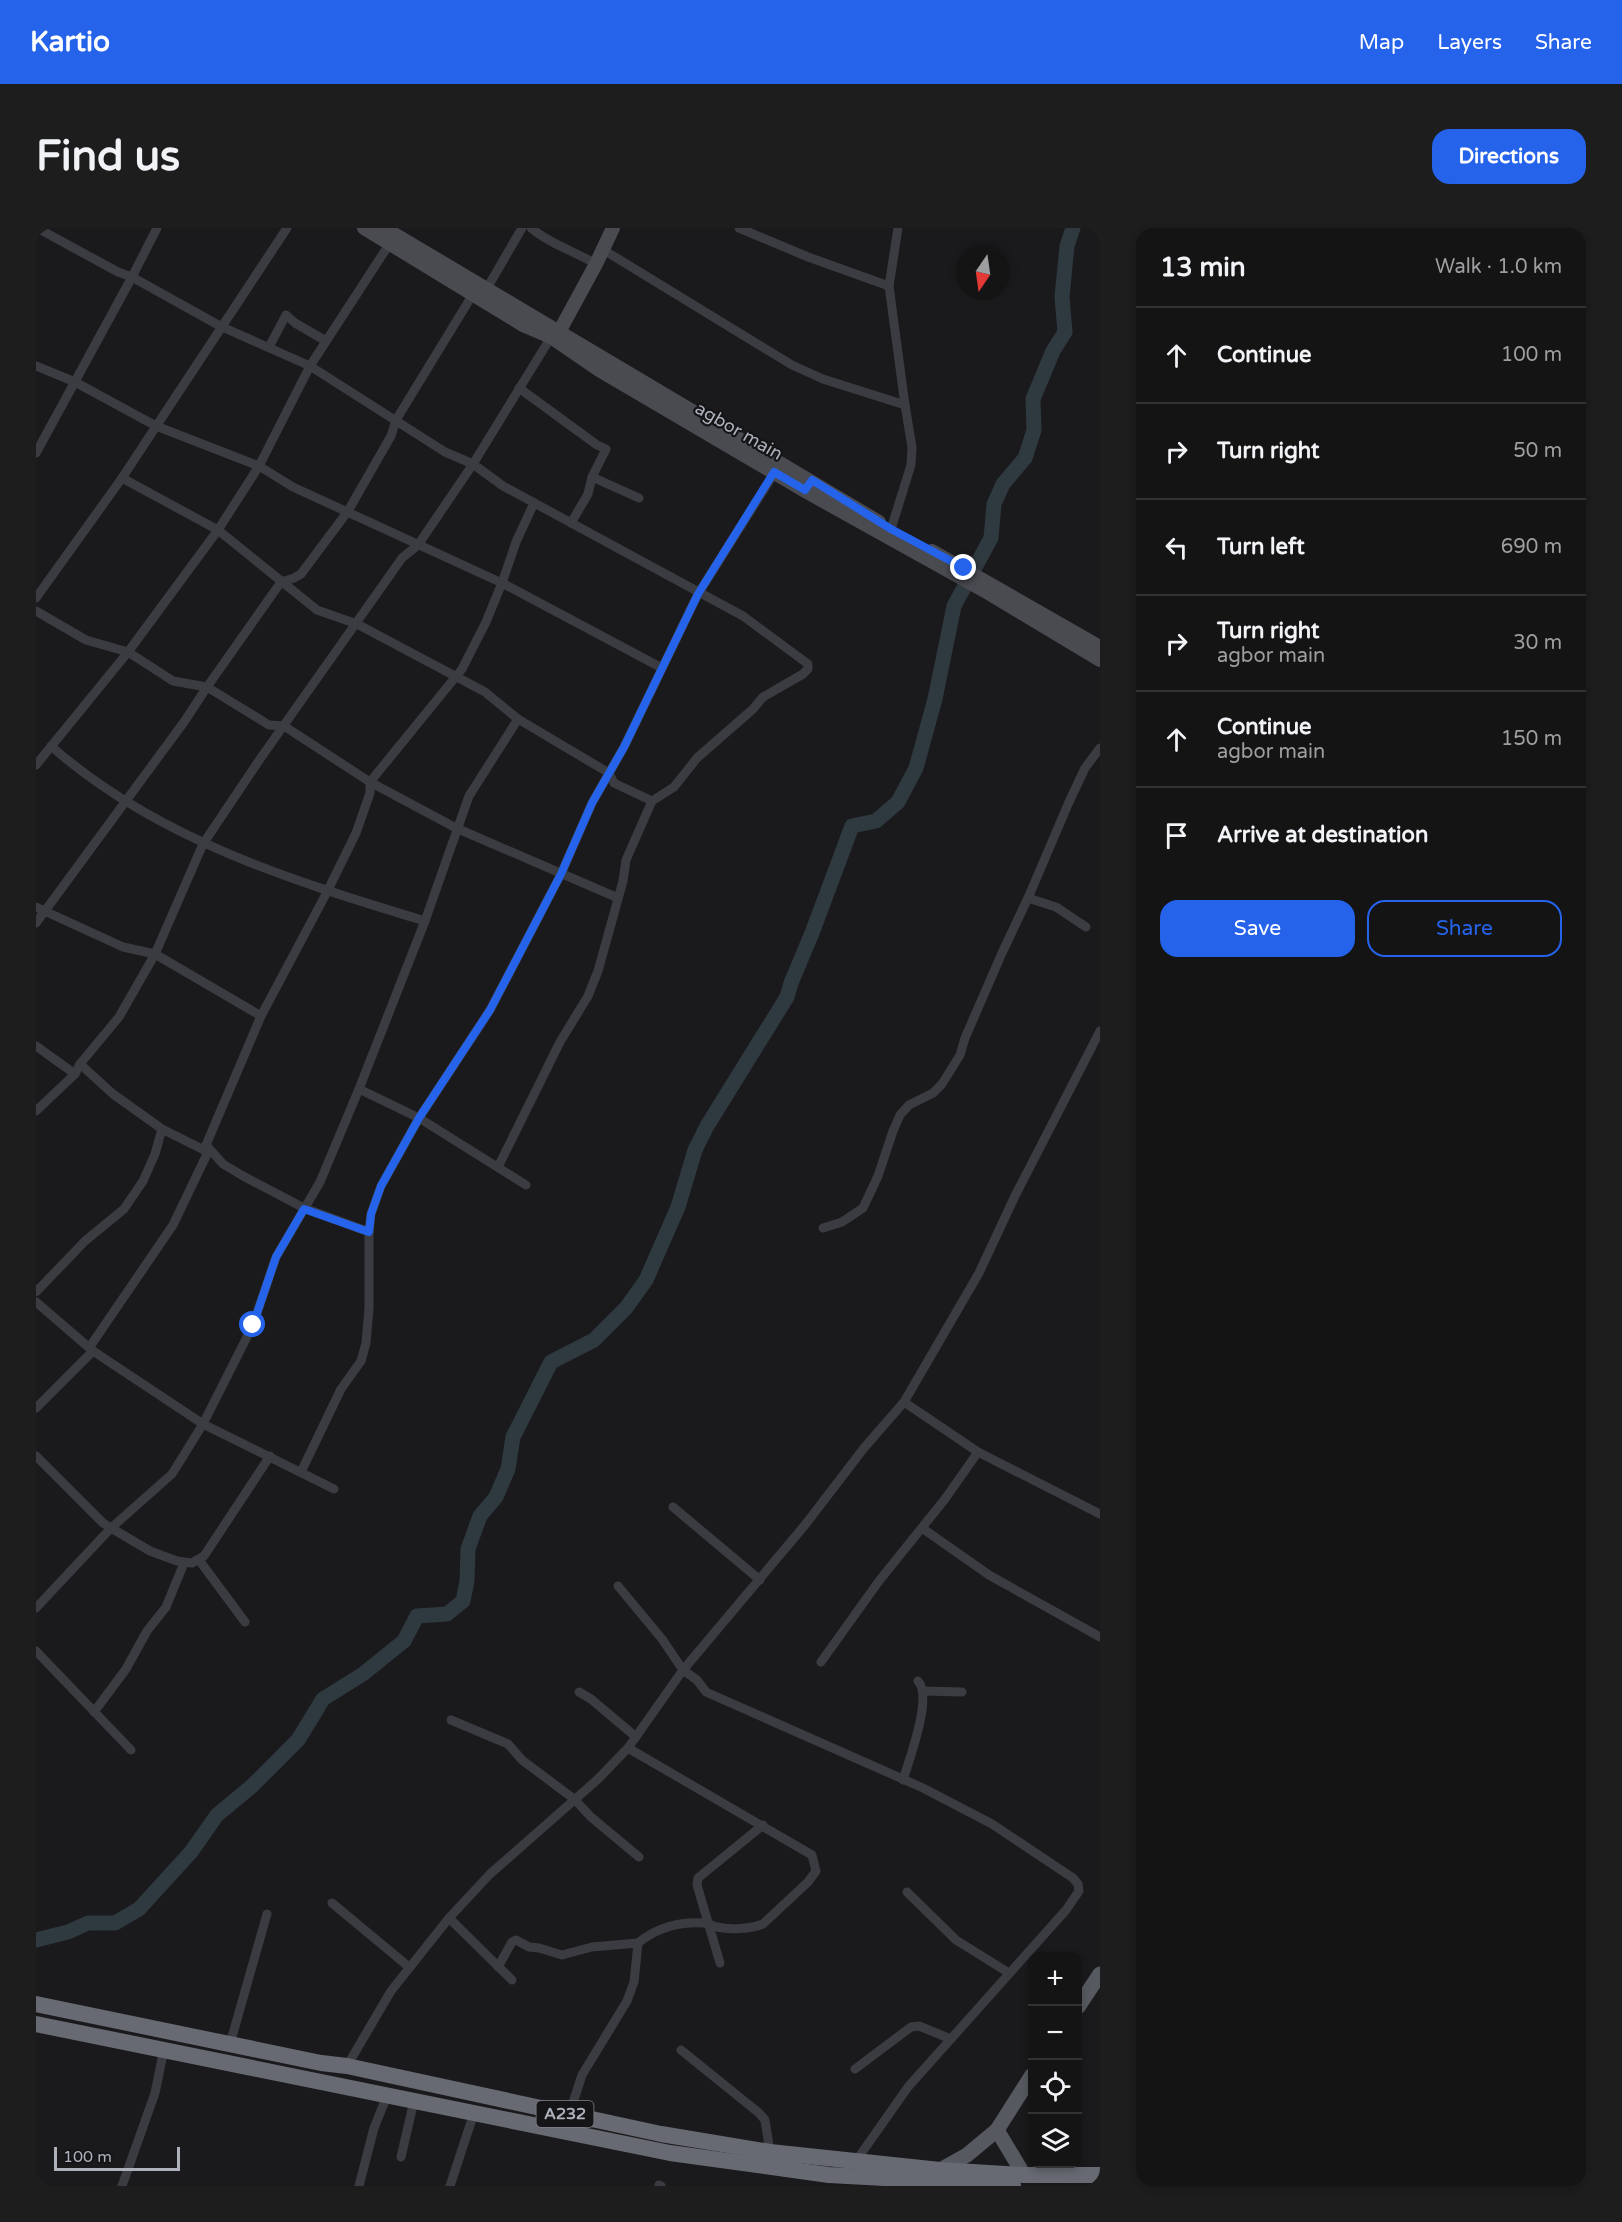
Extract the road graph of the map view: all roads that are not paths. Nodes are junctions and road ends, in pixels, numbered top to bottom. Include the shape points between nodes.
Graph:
1 (38, 228) edge
2 (157, 228) edge
3 (287, 228) edge
4 (364, 228) edge
5 (522, 228) edge
6 (531, 228) edge
7 (613, 228) edge
8 (739, 228) edge
9 (898, 228) edge
10 (393, 233) edge
11 (602, 249) junction
12 (596, 264) junction
13 (132, 277) junction
14 (889, 286) junction
15 (480, 292) junction
16 (220, 326) junction
17 (555, 335) junction
18 (326, 341) junction
19 (268, 347) junction
20 (36, 366) edge
21 (310, 366) junction
22 (75, 382) junction
23 (519, 388) junction
24 (905, 405) junction
25 (396, 420) junction
26 (156, 426) junction
27 (36, 453) edge
28 (473, 464) junction
29 (259, 466) junction
30 (774, 472) junction
31 (592, 477) junction
32 (122, 478) junction
33 (809, 485) junction
34 (639, 498) dead end
35 (534, 503) junction
36 (348, 511) junction
37 (571, 524) junction
38 (891, 529) junction
39 (218, 530) junction
40 (418, 545) junction
41 (962, 573) junction
42 (281, 582) junction
43 (502, 583) junction
44 (993, 590) junction
45 (698, 594) junction
46 (36, 598) edge
47 (36, 611) edge
48 (357, 624) junction
49 (1100, 647) edge
50 (128, 652) junction
51 (1100, 660) edge
52 (662, 668) junction
53 (455, 678) junction
54 (207, 687) junction
55 (518, 719) junction
56 (284, 726) junction
57 (51, 746) junction
58 (1100, 748) edge
59 (36, 765) edge
60 (609, 772) junction
61 (370, 782) junction
62 (652, 801) junction
63 (125, 802) junction
64 (456, 828) junction
65 (203, 844) junction
66 (561, 874) junction
67 (327, 892) junction
68 (618, 898) junction
69 (1028, 898) junction
70 (36, 907) edge
71 (46, 910) junction
72 (424, 921) junction
73 (36, 923) edge
74 (1086, 927) dead end
75 (155, 954) junction
76 (261, 1016) junction
77 (1100, 1031) edge
78 (36, 1046) edge
79 (80, 1064) junction
80 (75, 1074) junction
81 (359, 1089) junction
82 (36, 1111) edge
83 (419, 1118) junction
84 (162, 1129) junction
85 (207, 1148) junction
86 (202, 1164) junction
87 (223, 1164) junction
88 (498, 1167) junction
89 (526, 1185) dead end
90 (304, 1209) junction
91 (823, 1228) dead end
92 (369, 1232) junction
93 (36, 1292) edge
94 (36, 1302) edge
95 (91, 1349) junction
96 (904, 1402) junction
97 (36, 1408) edge
98 (203, 1424) junction
99 (978, 1452) junction
100 (36, 1456) edge
101 (270, 1456) junction
102 (301, 1472) junction
103 (334, 1489) dead end
104 (673, 1507) dead end
105 (1100, 1514) edge
106 (111, 1528) junction
107 (922, 1528) junction
108 (199, 1560) junction
109 (184, 1563) junction
110 (760, 1580) junction
111 (618, 1586) dead end
112 (36, 1608) edge
113 (245, 1622) dead end
114 (1100, 1637) edge
115 (36, 1652) edge
116 (821, 1662) dead end
117 (683, 1670) junction
118 (918, 1682) dead end
119 (923, 1691) junction
120 (579, 1692) dead end
121 (962, 1692) dead end
122 (94, 1712) junction
123 (451, 1720) dead end
124 (636, 1737) junction
125 (628, 1748) junction
126 (131, 1750) dead end
127 (903, 1780) junction
128 (574, 1799) junction
129 (763, 1825) junction
130 (639, 1857) dead end
131 (907, 1892) dead end
132 (332, 1903) dead end
133 (267, 1914) dead end
134 (449, 1918) junction
135 (708, 1923) junction
136 (638, 1943) junction
137 (720, 1963) dead end
138 (409, 1967) junction
139 (498, 1967) junction
140 (1009, 1973) junction
141 (1100, 1974) edge
142 (512, 1980) dead end
143 (36, 2004) edge
144 (1078, 2006) edge
145 (36, 2024) edge
146 (951, 2039) junction
147 (230, 2044) junction
148 (164, 2049) junction
149 (681, 2050) dead end
150 (271, 2052) junction
151 (347, 2066) junction
152 (855, 2069) dead end
153 (266, 2070) junction
154 (1028, 2081) edge
155 (387, 2096) junction
156 (414, 2101) junction
157 (474, 2113) junction
158 (569, 2115) junction
159 (997, 2130) junction
160 (770, 2152) junction
161 (401, 2157) dead end
162 (856, 2162) junction
163 (940, 2169) junction
164 (1024, 2175) junction
165 (1100, 2175) edge
166 (827, 2180) edge
167 (896, 2182) edge
168 (1002, 2185) edge
169 (122, 2186) edge
170 (359, 2186) edge
171 (450, 2186) edge
172 (1042, 2186) edge
173 (1100, 2186) edge

1 - 13 street
2 - 13 street
3 - 16 street
4 - 10 main road, agbor main
5 - 15 street
6 - 12 street
7 - 11 main road
8 - 14 street
9 - 14 street
10 - 15 main road, agbor main
10 - 18 street
11 - 12 main road
11 - 24 street via 792,364 823,379
12 - 17 main road
13 - 16 street
13 - 22 street
14 - 24 street
15 - 17 main road, agbor main
15 - 25 street
16 - 19 street
16 - 26 street
17 - 23 street
17 - 30 main road, agbor main via 599,370
17 - 33 main road, agbor main
18 - 19 street via 286,315
18 - 21 street
19 - 21 street
20 - 22 street
21 - 25 street
21 - 29 street
22 - 26 street
22 - 27 street
23 - 28 street
23 - 31 street via 606,449
24 - 38 street via 911,465
25 - 28 street via 445,452
25 - 36 street via 392,436
26 - 29 street
26 - 32 street
28 - 35 street
28 - 40 street
29 - 36 street via 293,488
29 - 39 street
30 - 33 main road, agbor main
30 - 45 street
31 - 34 street
31 - 37 street via 588,494
32 - 39 street
32 - 46 street
33 - 38 main road, agbor main
33 - 41 main road, agbor main
35 - 37 street
35 - 43 street
36 - 40 street
36 - 42 street via 301,574
37 - 45 street
38 - 41 main road, agbor main
39 - 42 street
39 - 50 street
40 - 43 street
40 - 48 street via 402,558
41 - 44 main road, agbor main
42 - 48 street via 317,610
42 - 54 street
43 - 52 street
43 - 53 street
44 - 49 main road, agbor main
44 - 51 main road, agbor main
45 - 52 street
45 - 62 street via 743,616 808,664 808,669 763,696 753,710 697,758 674,787
47 - 50 street via 86,640
48 - 53 street
48 - 56 street
50 - 54 street via 173,681
50 - 57 street
52 - 60 street
53 - 55 street via 485,692
53 - 61 street
54 - 56 street via 269,725
54 - 63 street
55 - 60 street
55 - 64 street via 469,796
56 - 61 street
56 - 65 street
57 - 59 street
57 - 63 street
58 - 69 street via 1082,775
60 - 62 street via 614,783
60 - 66 street
61 - 64 street
61 - 67 street via 356,833
62 - 68 street via 626,860
63 - 65 street
63 - 71 street
64 - 66 street
64 - 72 street
65 - 67 street
65 - 75 street
66 - 68 street
66 - 83 street via 490,1010
67 - 72 street
67 - 76 street
68 - 88 street via 588,996 560,1042
69 - 74 street via 1056,907
69 - 91 street via 950,1072 933,1093 909,1105 900,1116 862,1208 842,1222
70 - 71 street
71 - 73 street
71 - 75 street via 123,947
72 - 81 street
75 - 76 street
75 - 79 street via 118,1017
76 - 85 street
77 - 96 street via 979,1273
78 - 80 street
79 - 80 street
79 - 84 street via 113,1094
80 - 82 street
81 - 83 street
81 - 90 street via 320,1182
83 - 88 street
83 - 92 street via 381,1186
84 - 85 street
84 - 93 street via 143,1181 124,1209 85,1241
85 - 86 street
85 - 87 street
86 - 87 street
86 - 95 street via 173,1225
87 - 90 street
88 - 89 street
90 - 92 street
90 - 98 street via 276,1257 253,1325
92 - 102 street via 369,1308 361,1362 341,1389
94 - 95 street
95 - 97 street
95 - 98 street
96 - 99 street
96 - 110 street
98 - 101 street
98 - 106 street via 172,1474
99 - 105 street
99 - 107 street
100 - 106 street
101 - 102 street
101 - 108 street via 215,1542
102 - 103 street
104 - 110 street
106 - 109 street via 150,1551
106 - 112 street
107 - 114 street via 989,1575
107 - 116 street
108 - 109 street
108 - 113 street
109 - 122 street via 166,1607
110 - 117 street
111 - 117 street
115 - 122 street
117 - 124 street
117 - 127 street via 706,1692
118 - 119 street
119 - 121 street
119 - 127 street via 917,1736
120 - 124 street
122 - 126 street
123 - 128 street via 508,1744 522,1760
124 - 125 street
125 - 128 street
125 - 129 street
127 - 140 street via 992,1824 1078,1884 1070,1904
128 - 130 street
128 - 134 street via 490,1874
129 - 135 street via 698,1878
129 - 135 street via 812,1855 814,1875 763,1924 720,1928
131 - 140 street via 956,1940
132 - 138 street
133 - 147 street
134 - 138 street
134 - 139 street
135 - 136 street via 674,1925
135 - 137 street
136 - 139 street via 592,1947 562,1955 516,1940
136 - 158 street via 634,1982 627,2001 582,2075
138 - 151 street
139 - 142 street
140 - 146 street
141 - 144 main road
143 - 147 highway, A232
145 - 148 highway, A232
146 - 152 street via 919,2026 911,2027
146 - 162 street via 908,2087
147 - 150 highway, A232
148 - 153 highway, A232
148 - 169 street via 155,2093
149 - 160 street via 759,2113 765,2120
150 - 151 highway, A232
150 - 153 highway
151 - 158 highway, A232
153 - 155 highway, A232
154 - 159 main road
155 - 156 highway, A232
155 - 170 street
156 - 157 highway, A232
156 - 161 street
157 - 166 highway, A232
157 - 171 street
158 - 160 highway, A232
159 - 163 main road via 967,2156
159 - 164 main road
160 - 162 highway, A232
162 - 163 highway, A232
163 - 164 highway, A232
164 - 165 highway, A232
166 - 167 highway, A232
167 - 168 highway, A232
168 - 172 highway, A232
172 - 173 highway, A232

